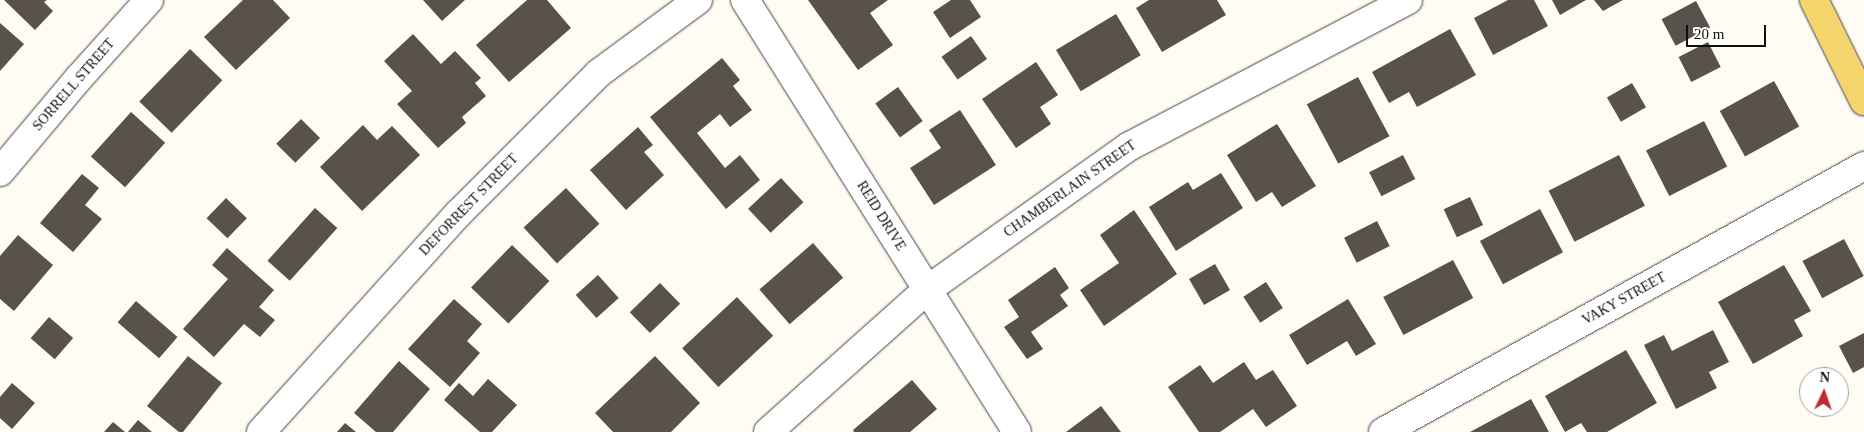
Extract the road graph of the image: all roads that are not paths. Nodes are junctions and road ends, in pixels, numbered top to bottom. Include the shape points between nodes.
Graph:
1 (149, 0) edge
2 (698, 0) edge
3 (745, 0) edge
4 (1408, 0) edge
5 (1814, 0) edge
6 (1864, 101) edge
7 (1864, 166) edge
8 (0, 172) edge
9 (927, 290) junction
10 (261, 432) edge
11 (768, 432) edge
12 (1017, 432) edge
13 (1384, 432) edge

1 - 8 street, SORRELL STREET
2 - 10 street, DEFORREST STREET via 592,80 458,214
3 - 9 street, REID DRIVE
4 - 9 street, CHAMBERLAIN STREET via 1130,146
5 - 6 main road
7 - 13 street, VAKY STREET
9 - 11 street, CHAMBERLAIN STREET
9 - 12 street, REID DRIVE

